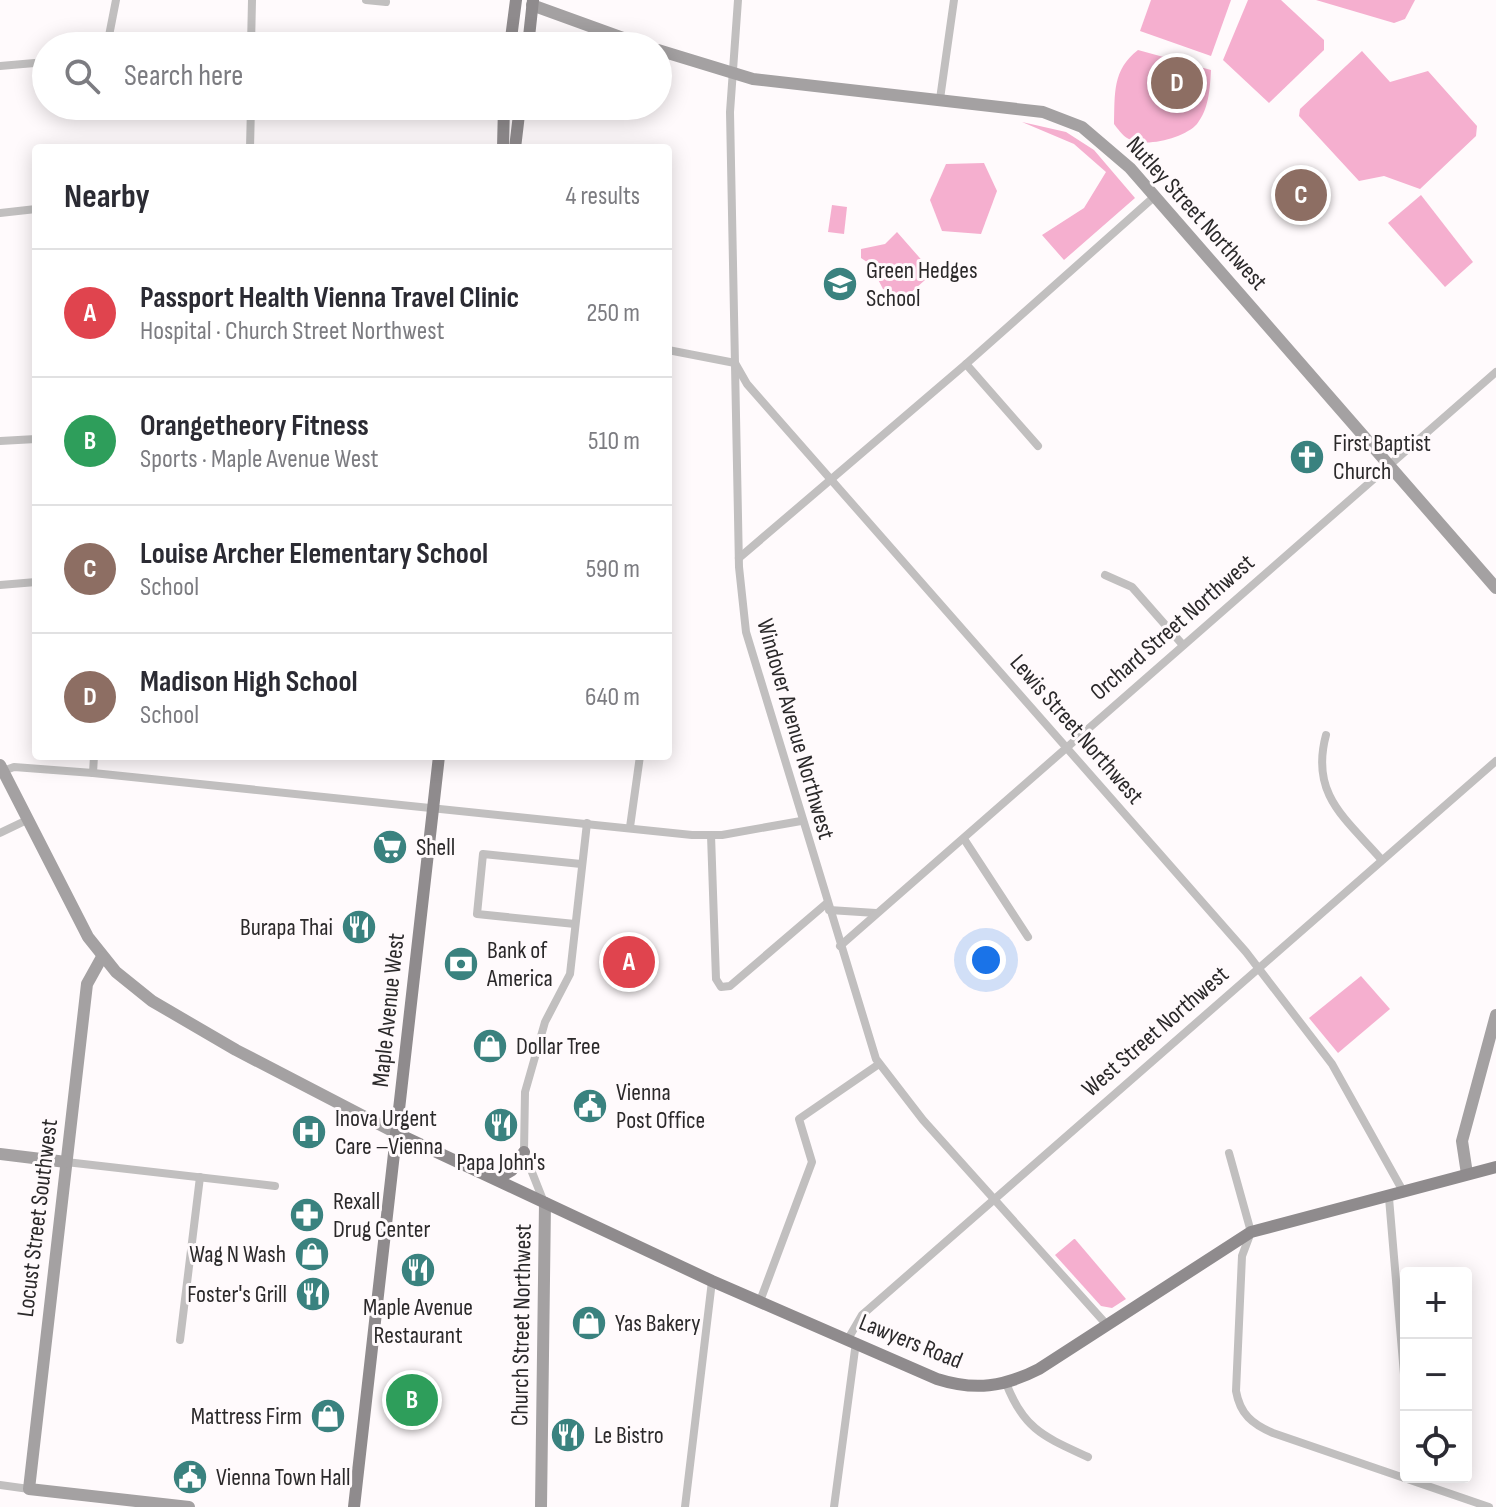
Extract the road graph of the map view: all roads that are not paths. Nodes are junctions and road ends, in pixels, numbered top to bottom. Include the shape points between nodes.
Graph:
1 (116, 0) edge
2 (252, 0) edge
3 (366, 0) edge
4 (738, 0) edge
5 (954, 0) edge
6 (521, 1) edge
7 (386, 2) edge
8 (110, 32) edge
9 (251, 32) edge
10 (513, 32) edge
11 (526, 32) edge
12 (606, 32) edge
13 (672, 55) edge
14 (32, 63) edge
15 (0, 66) edge
16 (731, 74) junction
17 (940, 99) junction
18 (251, 120) edge
19 (504, 120) edge
20 (518, 120) edge
21 (250, 144) edge
22 (503, 144) edge
23 (515, 144) edge
24 (1154, 197) junction
25 (32, 209) edge
26 (0, 213) edge
27 (672, 351) edge
28 (735, 363) junction
29 (966, 364) junction
30 (1496, 372) edge
31 (32, 439) edge
32 (0, 441) edge
33 (1038, 446) dead end
34 (1389, 465) junction
35 (831, 479) junction
36 (739, 558) junction
37 (1105, 575) dead end
38 (32, 582) edge
39 (0, 585) edge
40 (1496, 588) edge
41 (1182, 644) junction
42 (1326, 735) dead end
43 (1066, 748) junction
44 (94, 760) edge
45 (439, 760) edge
46 (639, 760) edge
47 (1496, 761) edge
48 (1, 768) edge
49 (93, 773) junction
50 (433, 808) junction
51 (27, 820) junction
52 (801, 821) junction
53 (587, 823) junction
54 (630, 827) junction
55 (0, 833) edge
56 (711, 835) junction
57 (964, 839) junction
58 (1381, 859) junction
59 (581, 864) junction
60 (828, 906) junction
61 (876, 913) junction
62 (575, 924) junction
63 (1028, 937) dead end
64 (840, 946) junction
65 (102, 957) junction
66 (1258, 967) junction
67 (1496, 1015) edge
68 (879, 1064) junction
69 (396, 1133) junction
70 (524, 1152) junction
71 (1229, 1153) dead end
72 (0, 1154) edge
73 (66, 1162) junction
74 (1496, 1167) edge
75 (1467, 1174) junction
76 (200, 1177) junction
77 (497, 1179) junction
78 (275, 1186) dead end
79 (1404, 1193) junction
80 (994, 1197) junction
81 (1389, 1198) junction
82 (545, 1203) junction
83 (1251, 1232) junction
84 (712, 1281) junction
85 (760, 1301) junction
86 (1107, 1325) junction
87 (1401, 1339) edge
88 (180, 1340) dead end
89 (852, 1341) junction
90 (1006, 1383) junction
91 (1088, 1457) dead end
92 (1400, 1475) edge
93 (1424, 1483) edge
94 (0, 1485) edge
95 (29, 1489) junction
96 (189, 1507) edge
97 (354, 1507) edge
98 (541, 1507) edge
99 (685, 1507) edge
100 (834, 1507) edge
101 (1489, 1507) edge

1 - 8 street
2 - 9 street
3 - 7 street
4 - 16 street, Windover Avenue Northwest
5 - 17 street
6 - 10 main road
6 - 11 main road
6 - 12 street
13 - 16 street, Nutley Street Northwest
14 - 15 street
16 - 17 street, Nutley Street Northwest
16 - 28 street, Windover Avenue Northwest
17 - 24 street, Nutley Street Northwest via 1067,120 1114,151
18 - 21 street
19 - 22 main road
20 - 23 main road
24 - 29 street
24 - 34 street, Nutley Street Northwest
25 - 26 street
27 - 28 street
28 - 35 street, Lewis Street Northwest via 747,384
28 - 36 street, Windover Avenue Northwest
29 - 33 street
29 - 35 street
30 - 34 street, Orchard Street Northwest
31 - 32 street
34 - 40 street, Nutley Street Northwest
34 - 41 street, Orchard Street Northwest
35 - 36 street
35 - 43 street, Lewis Street Northwest
36 - 52 street, Windover Avenue Northwest via 746,632
37 - 41 street via 1132,587
38 - 39 street
41 - 43 street, Orchard Street Northwest
42 - 58 street via 1321,773 1329,796
43 - 57 street, Orchard Street Northwest
43 - 66 street, Lewis Street Northwest
44 - 49 street
45 - 50 main road, Maple Avenue West
46 - 54 street
47 - 58 street, West Street Northwest
48 - 49 street
48 - 51 street
49 - 50 street
50 - 53 street
50 - 69 main road, Maple Avenue West
51 - 55 street
51 - 65 street
52 - 56 street
52 - 60 street, Windover Avenue Northwest
53 - 54 street
53 - 59 street, Church Street Northwest
54 - 56 street
56 - 60 street via 716,979 721,987 730,986
57 - 61 street, Orchard Street Northwest
57 - 63 street
58 - 66 street, West Street Northwest
59 - 62 street, Church Street Northwest
59 - 62 street via 483,854 477,914
60 - 61 street
60 - 64 street, Windover Avenue Northwest
61 - 64 street, Orchard Street Northwest
62 - 70 street, Church Street Northwest via 570,974 545,1022 525,1092
64 - 68 street, Windover Avenue Northwest
65 - 69 street via 152,1001
65 - 73 street, Locust Street Southwest via 87,984
66 - 79 street, Lewis Street Northwest via 1332,1064
66 - 80 street, West Street Northwest
67 - 75 street via 1462,1141
68 - 80 street, Windover Avenue Northwest
68 - 85 street via 799,1119 812,1162
69 - 77 main road, Lawyers Road
69 - 97 main road, Maple Avenue West
70 - 77 main road via 512,1170
70 - 82 street, Church Street Northwest
71 - 83 street
72 - 73 street
73 - 76 street
73 - 95 street, Locust Street Southwest
74 - 75 main road, Lawyers Road
75 - 79 main road, Lawyers Road
76 - 78 street
76 - 88 street
77 - 82 main road, Lawyers Road
79 - 81 main road, Lawyers Road
80 - 86 street, Windover Avenue Northwest
80 - 89 street, West Street Northwest via 862,1315
81 - 83 main road, Lawyers Road
81 - 87 street
82 - 84 main road, Lawyers Road
82 - 98 street, Church Street Northwest
83 - 86 main road, Lawyers Road
83 - 92 street via 1242,1256 1236,1391 1242,1411 1256,1426 1273,1433
84 - 85 main road, Lawyers Road
84 - 99 street
85 - 89 main road, Lawyers Road
86 - 90 main road, Lawyers Road via 1039,1369
89 - 90 main road, Lawyers Road via 957,1385
89 - 100 street
90 - 91 street via 1018,1412 1034,1429
93 - 101 street
94 - 95 street
95 - 96 street

